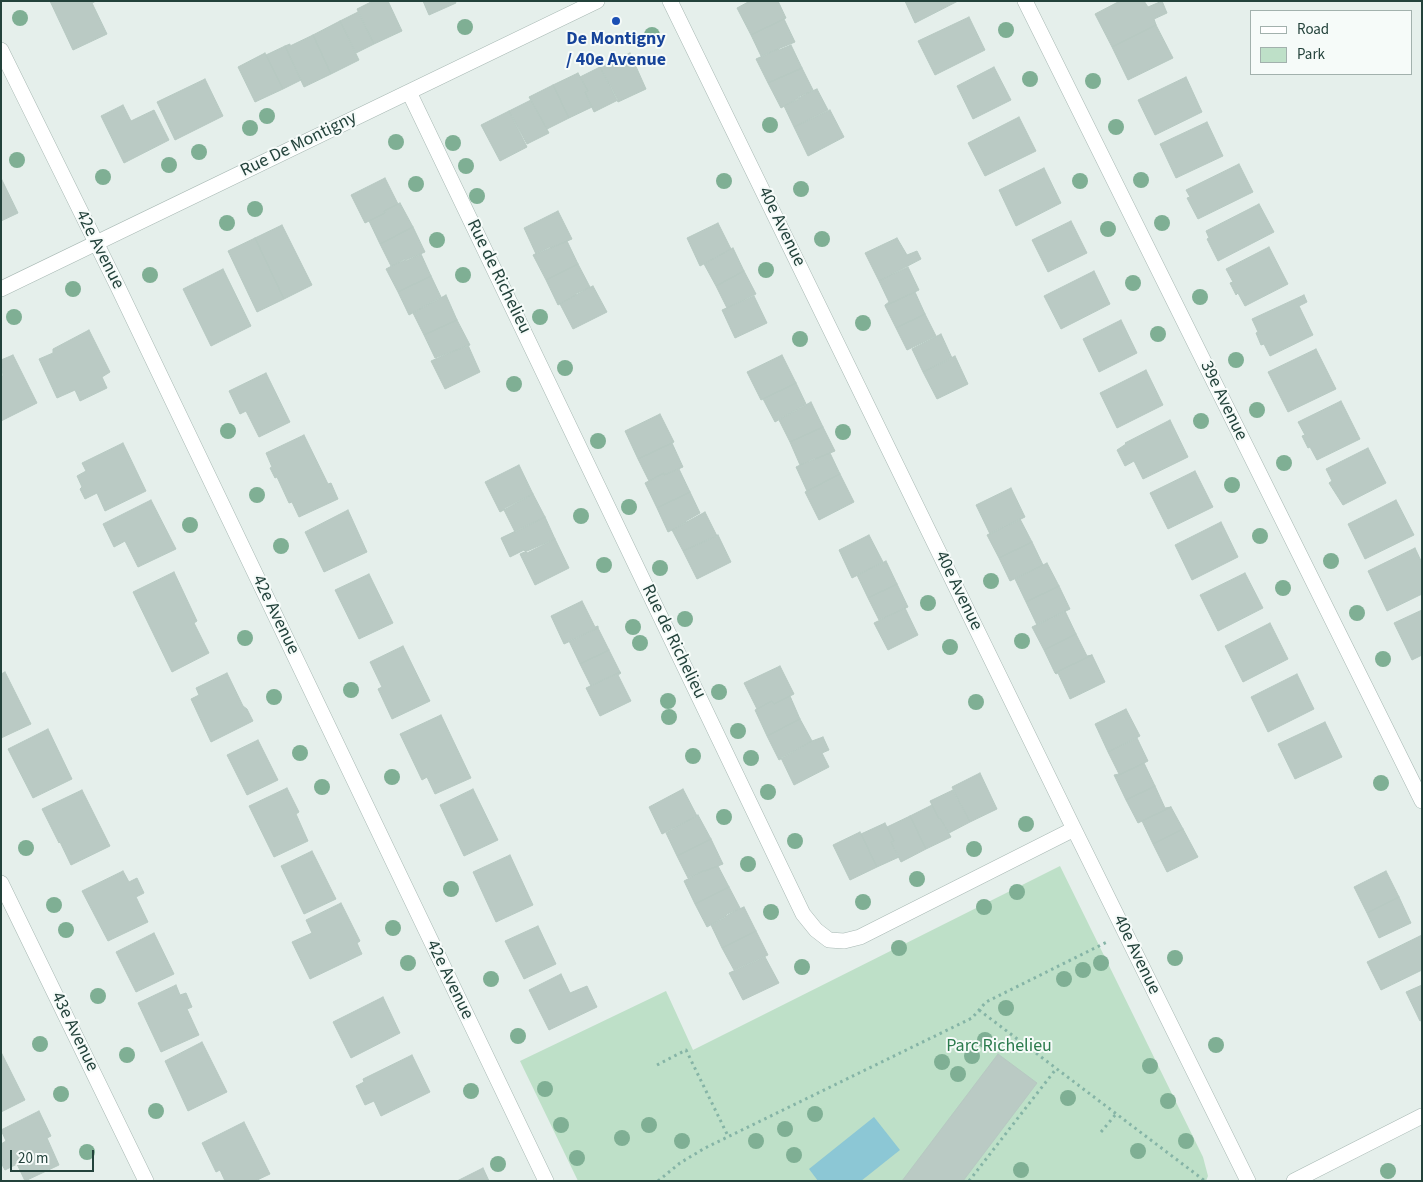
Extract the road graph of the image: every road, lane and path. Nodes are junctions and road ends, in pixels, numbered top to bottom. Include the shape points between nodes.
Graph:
1 (597, 1) edge
2 (670, 1) edge
3 (1025, 1) edge
4 (1, 50) edge
5 (409, 92) junction
6 (96, 243) junction
7 (1, 289) edge
8 (1422, 801) edge
9 (1074, 829) junction
10 (1, 883) edge
11 (1125, 933) junction
12 (979, 1010) junction
13 (656, 1065) dead end
14 (1056, 1069) junction
15 (1116, 1114) junction
16 (1422, 1116) edge
17 (1101, 1132) dead end
18 (728, 1136) junction
19 (146, 1181) edge
20 (546, 1181) edge
21 (658, 1181) edge
22 (969, 1181) edge
23 (1205, 1181) edge
24 (1248, 1181) edge
25 (1294, 1181) edge

1 - 5 street, Rue De Montigny
2 - 9 street, 40e Avenue
3 - 8 street, 39e Avenue
4 - 6 street, 42e Avenue
5 - 6 street, Rue De Montigny
5 - 9 street, Rue de Richelieu via 803,914 816,930 829,940 860,937
6 - 7 street, Rue De Montigny
6 - 20 street, 42e Avenue
9 - 11 street, 40e Avenue
10 - 19 street, 43e Avenue
11 - 12 path via 986,1002
11 - 24 street, 40e Avenue
12 - 14 path
12 - 18 path via 972,1018
13 - 18 path via 686,1050
14 - 15 path
14 - 22 path
15 - 17 path
15 - 23 path
16 - 25 street
18 - 21 path

